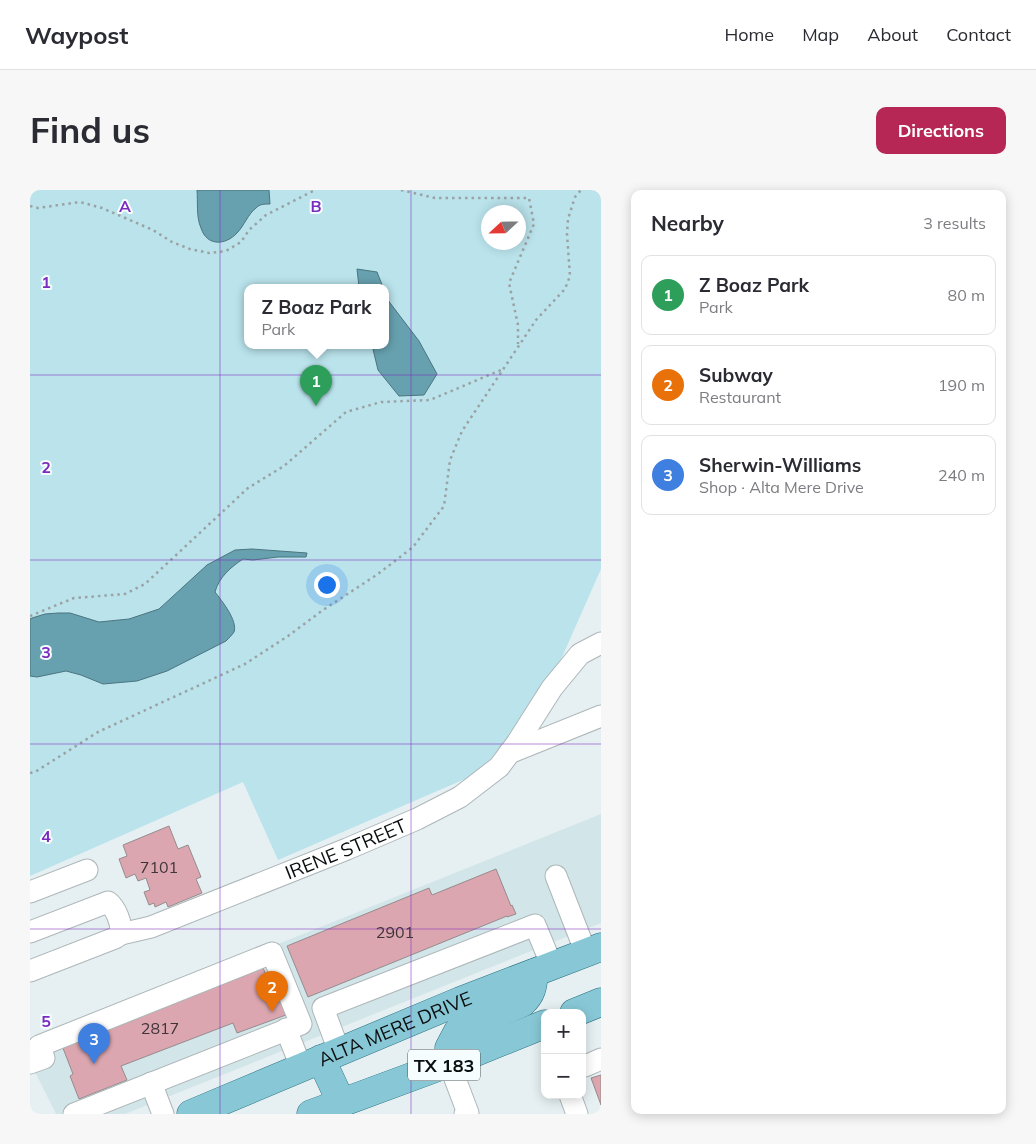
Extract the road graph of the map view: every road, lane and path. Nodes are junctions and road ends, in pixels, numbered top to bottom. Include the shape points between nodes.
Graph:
1 (315, 190) edge
2 (401, 190) edge
3 (581, 190) edge
4 (30, 206) edge
5 (518, 345) junction
6 (502, 370) junction
7 (30, 616) edge
8 (601, 643) edge
9 (601, 716) edge
10 (509, 753) junction
11 (30, 773) edge
12 (87, 870) dead end
13 (556, 876) dead end
14 (30, 892) edge
15 (30, 932) edge
16 (121, 934) junction
17 (594, 950) edge
18 (543, 970) junction
19 (30, 971) edge
20 (601, 1002) edge
21 (584, 1009) edge
22 (541, 1028) edge
23 (286, 1029) junction
24 (320, 1059) junction
25 (449, 1062) junction
26 (30, 1064) edge
27 (151, 1084) junction
28 (571, 1099) edge
29 (111, 1107) edge
30 (333, 1108) edge
31 (74, 1114) edge
32 (163, 1114) edge
33 (191, 1114) edge
34 (311, 1114) edge
35 (468, 1114) edge
36 (577, 1114) edge

1 - 4 path via 266,215 240,242 226,251 209,253 172,242 153,230 80,202 38,208
2 - 5 path via 435,198 529,198 534,224 510,283 518,325
3 - 5 path via 575,197 568,219 570,276 565,289
5 - 6 path
6 - 7 path via 430,400 380,402 346,412 284,466 248,488 145,584 125,594 74,598
6 - 11 path via 459,438 450,460 444,506 413,547 245,664 98,732
8 - 10 lane, IRENE STREET via 574,660
9 - 10 lane
10 - 16 lane, IRENE STREET via 499,767 460,797 417,819 151,927
12 - 14 lane
13 - 17 lane
15 - 16 lane via 108,902 122,927
16 - 19 lane, IRENE STREET
17 - 18 main road, ALTA MERE DRIVE / TX 183
18 - 24 main road, ALTA MERE DRIVE / TX 183
18 - 24 lane via 535,925 323,1008
18 - 25 main road via 530,996 522,1002 458,1031 449,1048
20 - 21 main road
22 - 25 main road, TX 183
23 - 24 lane
23 - 26 lane via 301,1024 272,953 39,1046 44,1058
23 - 27 lane
24 - 30 main road
24 - 33 main road, ALTA MERE DRIVE / TX 183
25 - 30 main road, TX 183
25 - 35 lane
27 - 29 lane
27 - 32 lane
28 - 36 lane
29 - 31 lane
30 - 34 main road, TX 183

